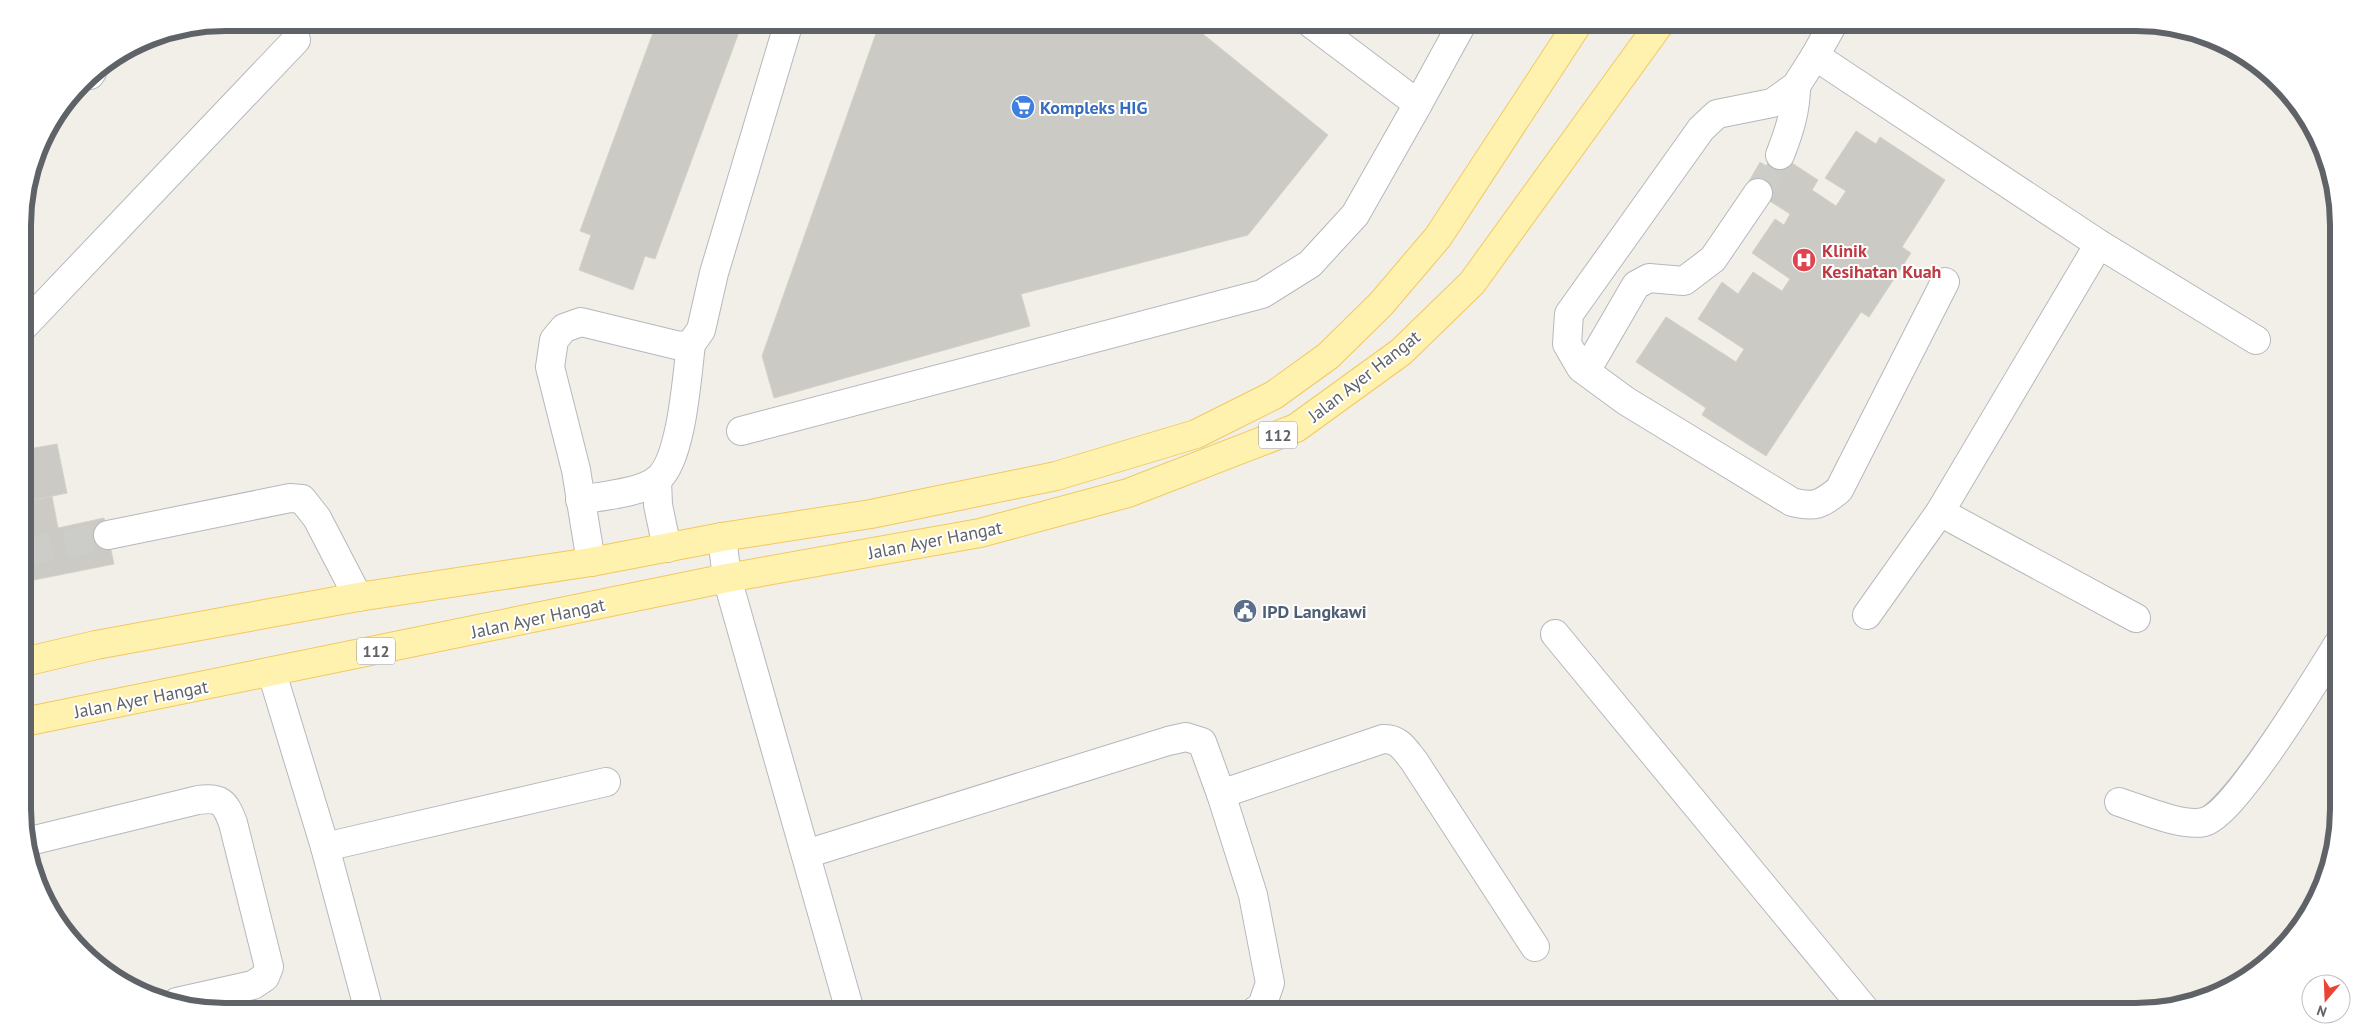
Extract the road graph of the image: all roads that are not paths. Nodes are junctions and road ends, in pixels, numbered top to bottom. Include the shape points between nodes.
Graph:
1 (786, 31) edge
2 (1321, 31) edge
3 (1458, 31) edge
4 (1573, 31) edge
5 (1654, 31) edge
6 (1829, 31) edge
7 (296, 40) dead end
8 (1815, 56) junction
9 (1796, 86) junction
10 (1418, 104) junction
11 (1780, 155) tunnel mouth
12 (1758, 193) tunnel mouth
13 (2099, 244) junction
14 (1945, 282) dead end
15 (31, 319) edge
16 (2256, 340) dead end
17 (691, 344) junction
18 (1586, 372) junction
19 (741, 431) dead end
20 (657, 480) junction
21 (580, 500) junction
22 (1940, 512) junction
23 (108, 535) tunnel mouth
24 (722, 537) junction
25 (667, 548) junction
26 (591, 562) junction
27 (727, 578) junction
28 (358, 596) junction
29 (1867, 615) dead end
30 (2136, 618) dead end
31 (1555, 634) dead end
32 (2330, 656) edge
33 (31, 660) edge
34 (272, 673) junction
35 (31, 721) edge
36 (606, 782) dead end
37 (1221, 794) junction
38 (2119, 802) dead end
39 (34, 840) edge
40 (325, 847) junction
41 (806, 854) junction
42 (1536, 947) dead end
43 (190, 999) edge
44 (368, 1003) edge
45 (848, 1003) edge
46 (1263, 1003) edge
47 (1859, 1003) edge

1 - 17 street via 714,273 702,330
2 - 10 street
3 - 10 street
4 - 24 main road, 112 via 1438,237 1381,304 1328,356 1274,395 1196,434 1056,476 871,514
5 - 27 main road, Jalan Ayer Hangat / 112 via 1472,283 1401,352 1296,428 1128,493 980,533
6 - 8 street
7 - 15 street
8 - 9 street
8 - 13 street
9 - 11 street via 1796,105
9 - 18 street via 1772,102 1716,114 1701,129 1569,314 1567,344
10 - 19 street via 1355,215 1310,264 1262,294
12 - 18 street via 1714,258 1684,281 1649,278 1636,285
13 - 16 street
13 - 22 street
14 - 18 street via 1839,490 1821,504 1807,506 1792,502 1626,401
17 - 20 street via 680,429 666,468
17 - 21 street via 680,346 581,322 564,328 554,340 550,367 576,470
20 - 21 street via 636,489
20 - 25 street via 658,506
21 - 26 street
22 - 29 street
22 - 30 street
23 - 28 street via 290,498 302,499 317,518
24 - 25 main road, 112
24 - 27 street
25 - 26 main road, 112
26 - 28 main road, 112
27 - 34 main road, Jalan Ayer Hangat / 112
27 - 41 street
28 - 33 main road, 112 via 96,645
31 - 47 street
32 - 38 street via 2274,744 2220,812 2206,822 2191,824
34 - 35 main road, Jalan Ayer Hangat / 112
34 - 40 street
36 - 40 street
37 - 41 street via 1202,742 1186,737
37 - 42 street via 1382,739 1400,743
37 - 46 street via 1252,895 1270,983
39 - 43 street via 198,800 216,799 223,804 233,823 269,966 265,977 253,986
40 - 44 street
41 - 45 street

